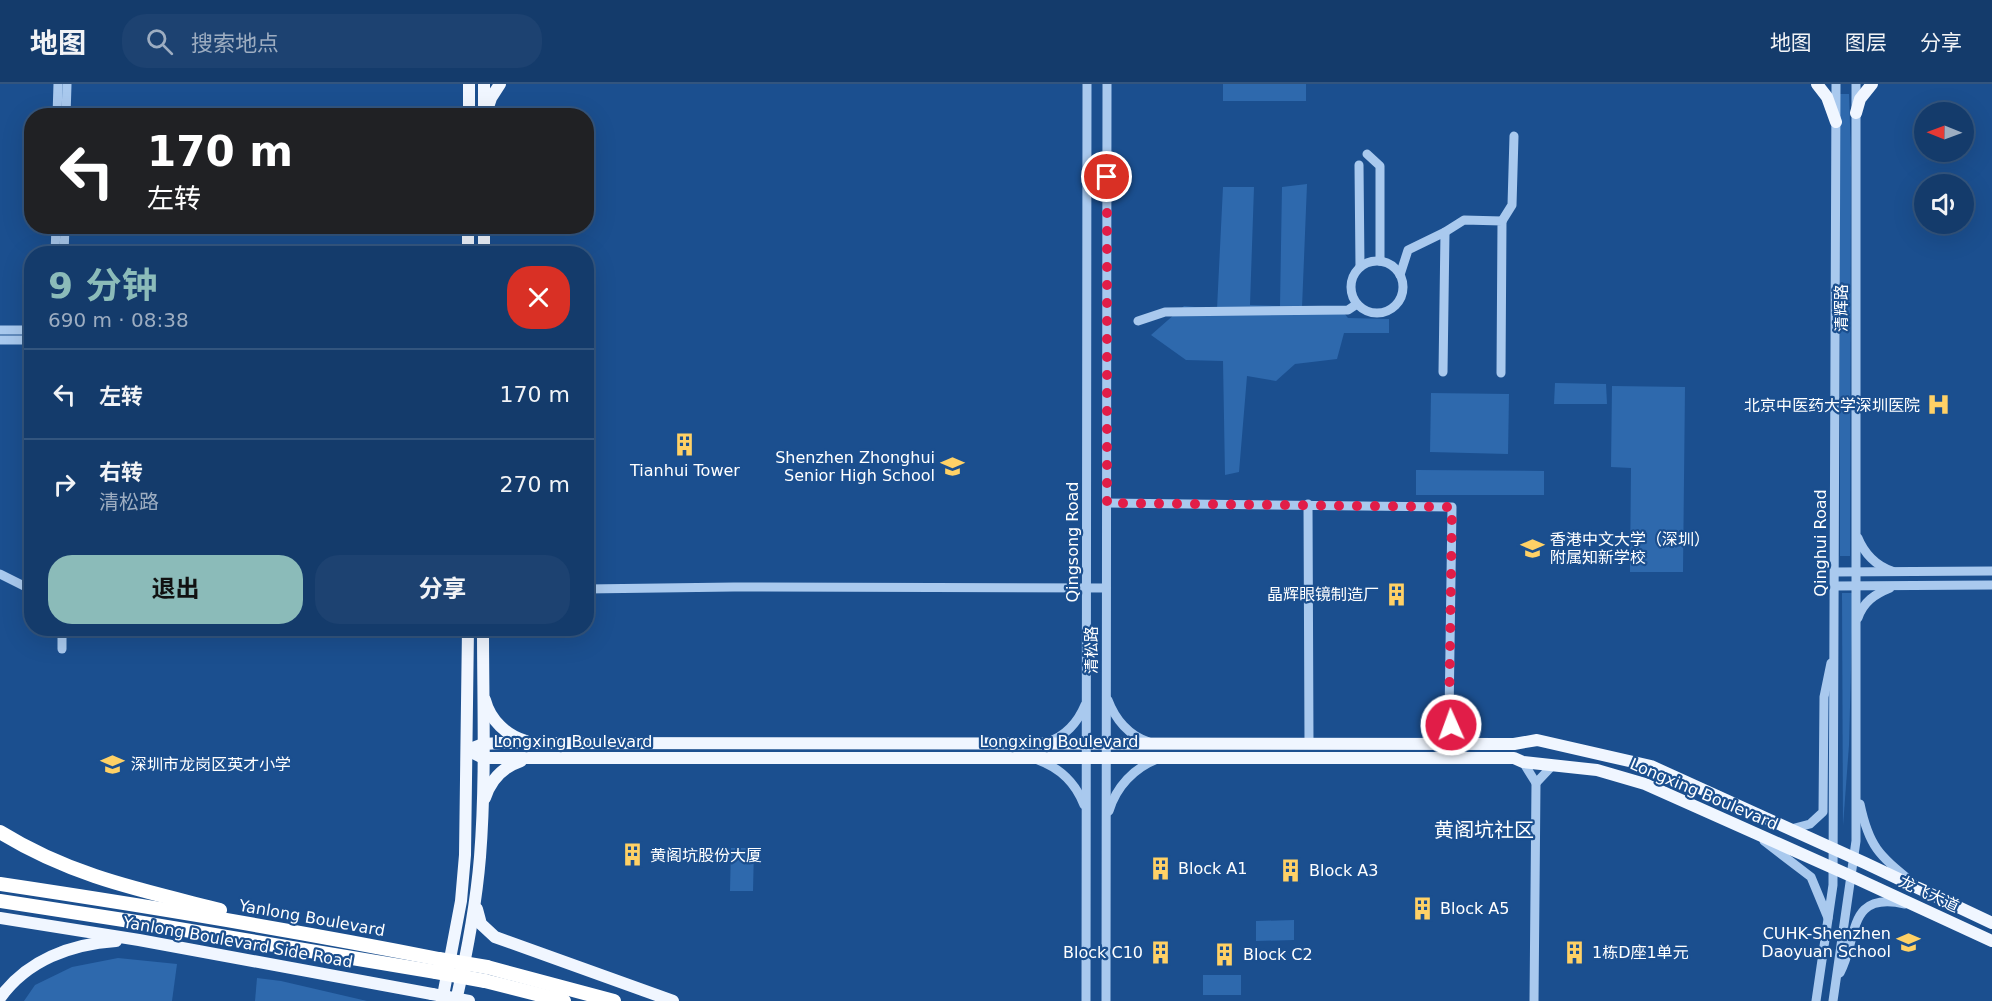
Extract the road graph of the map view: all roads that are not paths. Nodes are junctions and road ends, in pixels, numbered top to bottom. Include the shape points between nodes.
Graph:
1 (58, 84) edge
2 (67, 84) edge
3 (466, 84) edge
4 (484, 84) edge
5 (500, 84) edge
6 (1087, 84) edge
7 (1107, 84) edge
8 (1817, 84) edge
9 (1836, 84) edge
10 (1856, 84) edge
11 (1872, 84) edge
12 (57, 108) edge
13 (66, 108) edge
14 (469, 108) edge
15 (484, 108) edge
16 (487, 108) edge
17 (1856, 113) junction
18 (1836, 122) junction
19 (1514, 136) dead end
20 (1367, 154) dead end
21 (1359, 165) dead end
22 (1502, 220) junction
23 (1445, 232) junction
24 (1380, 261) junction
25 (1360, 267) junction
26 (1400, 275) junction
27 (1357, 304) junction
28 (1138, 321) dead end
29 (0, 330) edge
30 (24, 330) edge
31 (0, 340) edge
32 (24, 340) edge
33 (1443, 372) dead end
34 (1501, 373) dead end
35 (1107, 503) junction
36 (1308, 504) junction
37 (1856, 532) junction
38 (1992, 571) edge
39 (1835, 572) junction
40 (1856, 572) junction
41 (1899, 573) junction
42 (0, 574) edge
43 (1899, 585) junction
44 (1992, 585) edge
45 (24, 586) edge
46 (1835, 586) junction
47 (1856, 586) junction
48 (1087, 588) junction
49 (1106, 588) junction
50 (594, 589) edge
51 (1856, 623) junction
52 (62, 636) edge
53 (468, 636) edge
54 (483, 636) edge
55 (1835, 646) junction
56 (62, 649) dead end
57 (483, 691) junction
58 (1106, 694) junction
59 (1087, 700) junction
60 (1449, 718) junction
61 (483, 744) junction
62 (536, 744) junction
63 (551, 744) junction
64 (1040, 744) junction
65 (1087, 744) junction
66 (1106, 744) junction
67 (1154, 744) junction
68 (1309, 744) junction
69 (1432, 744) junction
70 (1464, 744) junction
71 (467, 750) junction
72 (483, 758) junction
73 (536, 758) junction
74 (551, 758) junction
75 (1027, 758) junction
76 (1087, 758) junction
77 (1106, 758) junction
78 (1161, 758) junction
79 (1523, 762) junction
80 (1856, 764) junction
81 (1552, 766) junction
82 (1536, 783) junction
83 (482, 811) junction
84 (1087, 816) junction
85 (1106, 822) junction
86 (1744, 828) junction
87 (1791, 829) junction
88 (0, 832) edge
89 (1834, 849) junction
90 (1854, 858) junction
91 (1833, 868) junction
92 (1851, 876) junction
93 (0, 884) edge
94 (1924, 890) junction
95 (0, 901) edge
96 (476, 903) junction
97 (1917, 906) junction
98 (0, 918) edge
99 (1829, 920) junction
100 (1992, 923) edge
101 (309, 933) junction
102 (139, 940) junction
103 (1992, 941) edge
104 (437, 966) junction
105 (486, 974) junction
106 (1836, 980) junction
107 (0, 998) edge
108 (437, 998) edge
109 (456, 1001) edge
110 (469, 1001) edge
111 (564, 1001) edge
112 (614, 1001) edge
113 (673, 1001) edge
114 (1086, 1001) edge
115 (1106, 1001) edge
116 (1534, 1001) edge
117 (1816, 1001) edge
118 (1833, 1001) edge

1 - 12 street
2 - 13 street
3 - 14 main road
4 - 15 main road
5 - 16 main road
6 - 48 street, Qingsong Road
7 - 35 street, 清松路
8 - 18 main road via 1827,97
9 - 18 street, Qinghui Road
10 - 17 street, 清辉路
11 - 17 main road via 1860,99
17 - 37 street, 清辉路
18 - 39 street, Qinghui Road
19 - 22 street via 1512,205
20 - 24 street via 1380,166
21 - 25 street
22 - 23 street via 1464,220
22 - 34 street
23 - 26 street via 1408,250
23 - 33 street
24 - 25 street
24 - 26 street via 1391,265
25 - 27 street via 1350,290
26 - 27 street via 1402,295 1391,309 1374,314
27 - 28 street via 1348,310 1165,312
29 - 30 street
31 - 32 street
35 - 36 street
35 - 49 street, 清松路
36 - 60 street via 1452,507
36 - 68 street
37 - 40 street
37 - 41 street via 1872,559
38 - 41 street
39 - 40 street
39 - 46 street, Qinghui Road
40 - 41 street
40 - 47 street
42 - 45 street
43 - 44 street
43 - 47 street
43 - 51 street via 1871,598
46 - 47 street
46 - 55 street, Qinghui Road
47 - 51 street
48 - 49 street
48 - 50 street
48 - 59 street, Qingsong Road
49 - 58 street, 清松路
51 - 80 street
52 - 56 street
53 - 71 main road
54 - 57 main road
55 - 87 street via 1824,697 1823,812 1810,824
55 - 89 street, Qinghui Road
57 - 61 main road
57 - 62 main road via 487,707 503,729
58 - 66 street, 清松路
58 - 67 street via 1126,729
59 - 64 street via 1069,729
59 - 65 street, Qingsong Road
60 - 69 street
60 - 70 street
61 - 62 main road, Longxing Boulevard
61 - 71 main road, Longxing Boulevard
61 - 72 main road
62 - 63 main road, Longxing Boulevard
63 - 64 main road, Longxing Boulevard
63 - 74 main road
64 - 65 main road, Longxing Boulevard
65 - 66 main road, Longxing Boulevard
65 - 76 street, Qingsong Road
66 - 67 main road, Longxing Boulevard
66 - 77 street, 清松路
67 - 68 main road, Longxing Boulevard
68 - 69 main road, Longxing Boulevard
69 - 70 main road, Longxing Boulevard
70 - 87 main road, Longxing Boulevard via 1537,740 1651,766
71 - 72 main road, Longxing Boulevard
71 - 108 main road via 465,855 453,944
72 - 73 main road, Longxing Boulevard
72 - 83 main road
73 - 74 main road, Longxing Boulevard
73 - 83 main road via 509,765 500,772 486,795
74 - 75 main road, Longxing Boulevard
75 - 76 main road, Longxing Boulevard
75 - 84 street via 1048,764 1068,779 1081,796
76 - 77 main road, Longxing Boulevard
76 - 84 street, Qingsong Road
77 - 78 main road, Longxing Boulevard
77 - 85 street, 清松路
78 - 79 main road, Longxing Boulevard via 1514,758
78 - 85 street via 1127,778
79 - 81 main road, Longxing Boulevard
79 - 82 street
80 - 90 street
80 - 94 street via 1859,798 1870,841
81 - 82 street
81 - 86 main road, Longxing Boulevard via 1597,770 1645,784
82 - 116 street
83 - 96 main road
84 - 114 street, Qingsong Road
85 - 115 street, 清松路
86 - 91 main road, Longxing Boulevard
86 - 99 street via 1811,877
87 - 89 main road, Longxing Boulevard
88 - 101 highway via 48,859 88,875
89 - 90 main road, Longxing Boulevard
89 - 91 street, Qinghui Road
90 - 92 street
90 - 94 main road, Longxing Boulevard
91 - 92 main road, Longxing Boulevard
91 - 99 street, Qinghui Road
92 - 97 main road, 龙飞大道
92 - 106 street
93 - 101 highway, Yanlong Boulevard
94 - 100 main road, Longxing Boulevard
95 - 104 highway, Yanlong Boulevard
96 - 109 main road
96 - 113 main road via 481,924 495,937
97 - 103 main road, 龙飞大道
97 - 106 street via 1885,901 1864,910
98 - 102 main road, Yanlong Boulevard Side Road
99 - 117 street, Qinghui Road
101 - 104 highway, Yanlong Boulevard
102 - 107 main road via 80,945 54,954 26,971
102 - 108 main road, Yanlong Boulevard Side Road
104 - 105 highway, Yanlong Boulevard, bridge
105 - 111 highway, Yanlong Boulevard
105 - 112 highway, Yanlong Boulevard
106 - 118 street
108 - 110 main road, Yanlong Boulevard Side Road, bridge

